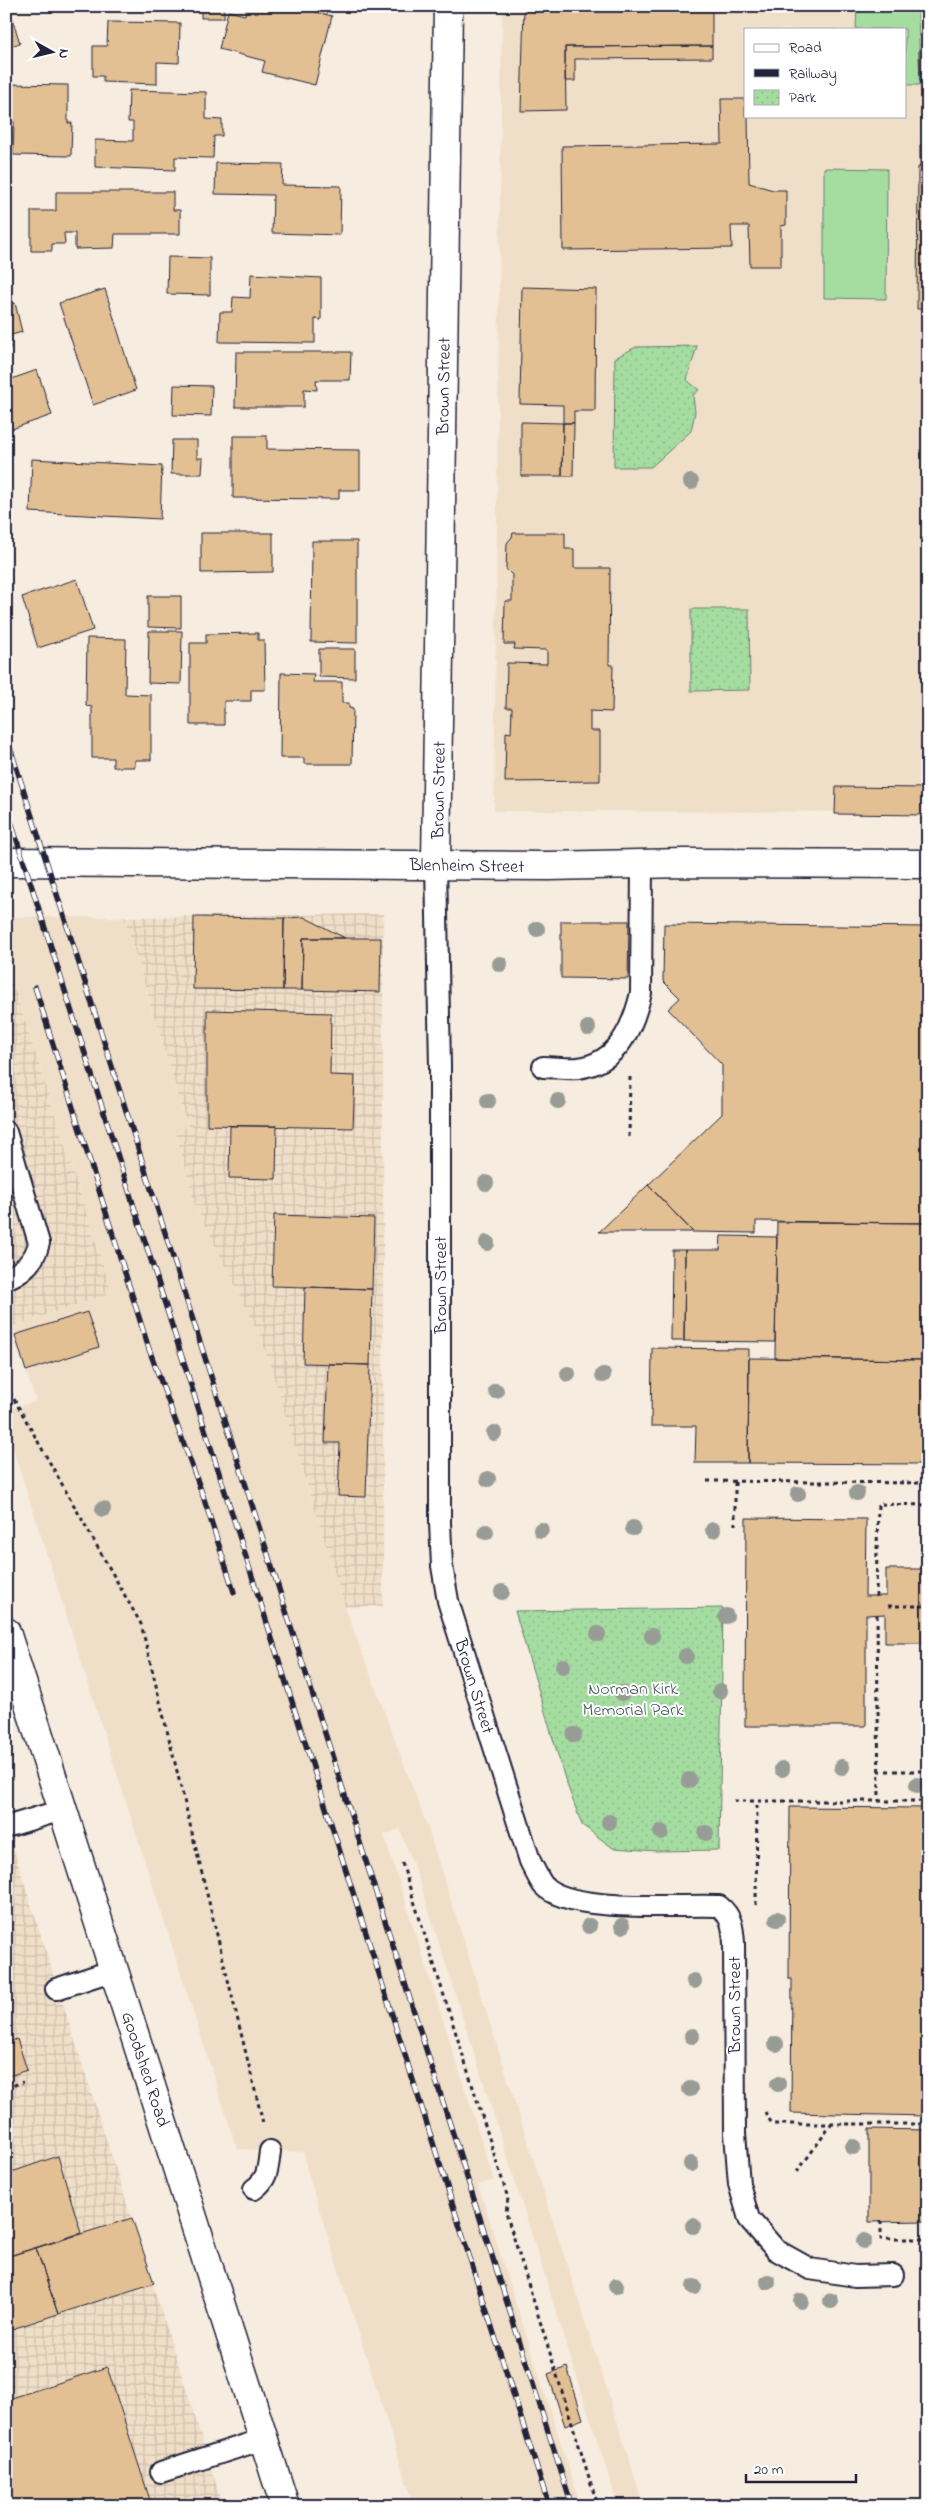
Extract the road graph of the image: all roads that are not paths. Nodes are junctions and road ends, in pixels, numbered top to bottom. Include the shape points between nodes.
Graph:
1 (448, 6) edge
2 (6, 862) edge
3 (642, 863) junction
4 (436, 864) junction
5 (928, 864) edge
6 (543, 1067) dead end
7 (6, 1132) edge
8 (6, 1279) edge
9 (6, 1632) edge
10 (62, 1810) junction
11 (6, 1827) edge
12 (114, 1970) junction
13 (56, 1989) dead end
14 (270, 2151) road end
15 (254, 2189) dead end
16 (893, 2275) dead end
17 (264, 2440) junction
18 (161, 2472) dead end
19 (285, 2506) edge

1 - 4 street, Brown Street
2 - 4 street, Blenheim Street
3 - 4 street, Blenheim Street via 549,866
3 - 5 street, Blenheim Street
3 - 6 lane via 641,992 626,1036 603,1061 578,1068
4 - 16 lane, Brown Street via 442,1566 448,1601 527,1852 544,1886 566,1897 593,1904 719,1906 728,1913 734,1943 735,2133 739,2184 749,2219 776,2250 810,2270 855,2276
7 - 8 lane via 39,1243 29,1264
9 - 10 street, Goodshed Road
10 - 11 lane
10 - 12 street, Goodshed Road
12 - 13 lane
12 - 17 street, Goodshed Road
14 - 15 lane via 268,2172
17 - 18 lane
17 - 19 street, Goodshed Road

